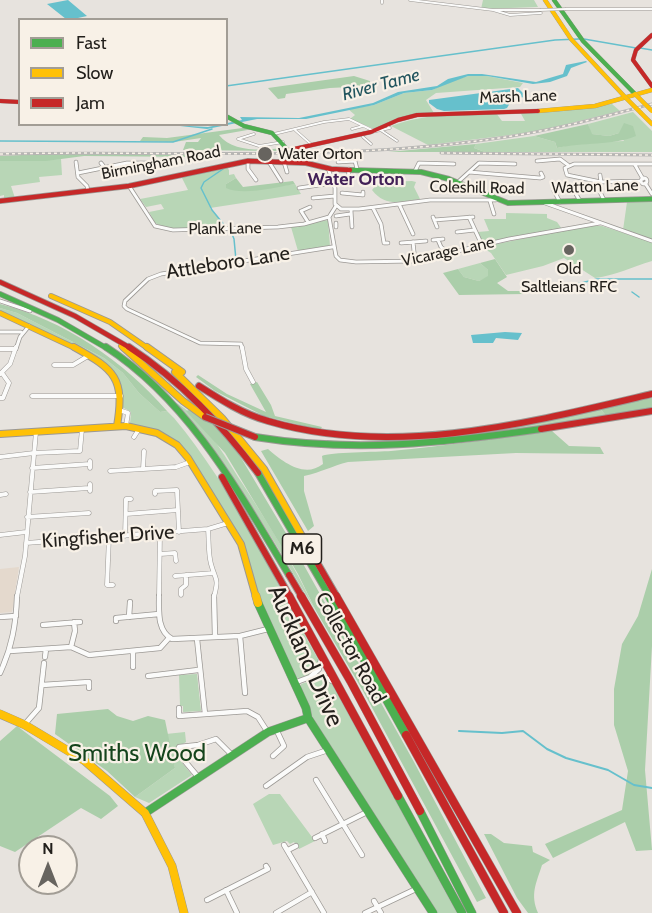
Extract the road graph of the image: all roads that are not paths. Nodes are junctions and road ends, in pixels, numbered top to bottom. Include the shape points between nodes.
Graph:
1 (410, 0) edge
2 (549, 1) edge
3 (652, 9) edge
4 (652, 35) edge
5 (574, 39) junction
6 (652, 41) edge
7 (639, 50) junction
8 (651, 90) edge
9 (630, 95) junction
10 (0, 101) edge
11 (18, 102) edge
12 (648, 113) edge
13 (230, 118) edge
14 (652, 123) edge
15 (290, 126) dead end
16 (363, 126) junction
17 (283, 127) dead end
18 (294, 130) junction
19 (288, 131) junction
20 (353, 131) junction
21 (378, 131) junction
22 (254, 134) dead end
23 (274, 134) junction
24 (363, 136) junction
25 (397, 141) dead end
26 (371, 144) dead end
27 (312, 145) junction
28 (285, 155) junction
29 (248, 161) junction
30 (412, 161) dead end
31 (537, 161) dead end
32 (269, 162) junction
33 (338, 162) dead end
34 (77, 163) dead end
35 (418, 163) junction
36 (454, 164) dead end
37 (515, 164) dead end
38 (652, 164) edge
39 (145, 165) dead end
40 (569, 165) junction
41 (635, 165) junction
42 (116, 166) junction
43 (328, 168) junction
44 (349, 169) junction
45 (357, 169) junction
46 (415, 171) junction
47 (120, 172) dead end
48 (287, 172) dead end
49 (469, 172) junction
50 (78, 173) junction
51 (541, 173) dead end
52 (600, 175) dead end
53 (256, 180) dead end
54 (641, 180) junction
55 (281, 182) dead end
56 (458, 182) junction
57 (333, 183) junction
58 (597, 183) junction
59 (129, 186) junction
60 (299, 188) dead end
61 (573, 189) dead end
62 (88, 191) junction
63 (554, 191) dead end
64 (363, 192) dead end
65 (338, 194) junction
66 (652, 194) edge
67 (313, 198) dead end
68 (652, 199) edge
69 (0, 201) edge
70 (493, 201) junction
71 (580, 201) junction
72 (560, 202) junction
73 (539, 203) joint
74 (552, 203) junction
75 (399, 204) junction
76 (336, 206) junction
77 (310, 207) dead end
78 (373, 208) junction
79 (350, 211) junction
80 (494, 214) dead end
81 (335, 215) junction
82 (329, 217) junction
83 (308, 222) junction
84 (600, 223) junction
85 (353, 227) dead end
86 (437, 227) dead end
87 (475, 230) junction
88 (457, 232) dead end
89 (411, 233) dead end
90 (375, 238) dead end
91 (383, 238) junction
92 (443, 239) dead end
93 (433, 240) dead end
94 (438, 240) junction
95 (426, 241) dead end
96 (652, 241) edge
97 (412, 242) junction
98 (388, 243) dead end
99 (400, 243) dead end
100 (482, 245) junction
101 (333, 247) junction
102 (450, 254) junction
103 (415, 261) junction
104 (0, 277) edge
105 (0, 282) edge
106 (38, 291) junction
107 (0, 294) edge
108 (0, 300) edge
109 (55, 303) junction
110 (0, 313) edge
111 (28, 326) junction
112 (0, 332) edge
113 (21, 332) junction
114 (15, 349) junction
115 (0, 350) edge
116 (88, 356) junction
117 (54, 365) dead end
118 (1, 374) edge
119 (254, 382) dead end
120 (652, 395) edge
121 (32, 396) dead end
122 (121, 396) junction
123 (0, 398) edge
124 (119, 410) junction
125 (652, 411) edge
126 (117, 426) junction
127 (126, 426) junction
128 (139, 428) junction
129 (82, 429) junction
130 (36, 432) junction
131 (0, 434) edge
132 (134, 437) dead end
133 (144, 451) dead end
134 (34, 453) junction
135 (0, 457) edge
136 (191, 462) junction
137 (90, 464) dead end
138 (32, 468) junction
139 (143, 469) junction
140 (110, 471) dead end
141 (90, 488) dead end
142 (30, 492) junction
143 (6, 494) dead end
144 (155, 494) dead end
145 (0, 495) edge
146 (131, 498) dead end
147 (178, 510) junction
148 (89, 513) dead end
149 (126, 514) junction
150 (27, 518) junction
151 (229, 523) junction
152 (208, 529) junction
153 (179, 531) junction
154 (27, 532) junction
155 (160, 533) junction
156 (0, 535) edge
157 (125, 536) junction
158 (109, 537) junction
159 (26, 543) junction
160 (160, 554) junction
161 (176, 561) dead end
162 (214, 573) junction
163 (186, 575) junction
164 (175, 576) dead end
165 (113, 585) dead end
166 (299, 590) junction
167 (181, 595) dead end
168 (130, 602) dead end
169 (159, 614) junction
170 (16, 616) junction
171 (0, 617) edge
172 (129, 617) junction
173 (116, 621) dead end
174 (74, 622) junction
175 (80, 622) dead end
176 (43, 625) dead end
177 (268, 629) junction
178 (240, 636) junction
179 (215, 637) junction
180 (169, 638) junction
181 (196, 639) junction
182 (71, 647) junction
183 (46, 649) junction
184 (10, 651) junction
185 (133, 652) junction
186 (321, 653) junction
187 (133, 667) dead end
188 (330, 669) junction
189 (198, 670) junction
190 (0, 673) edge
191 (148, 676) dead end
192 (309, 678) junction
193 (294, 683) junction
194 (42, 685) junction
195 (90, 688) dead end
196 (244, 693) dead end
197 (178, 708) dead end
198 (351, 710) junction
199 (0, 714) edge
200 (205, 714) junction
201 (308, 718) junction
202 (25, 725) junction
203 (275, 729) junction
204 (268, 732) junction
205 (329, 750) junction
206 (232, 755) junction
207 (273, 756) dead end
208 (199, 778) junction
209 (316, 780) dead end
210 (266, 786) dead end
211 (368, 812) junction
212 (145, 813) junction
213 (343, 824) junction
214 (322, 834) junction
215 (315, 838) dead end
216 (326, 841) dead end
217 (296, 846) dead end
218 (362, 855) dead end
219 (266, 866) dead end
220 (417, 888) junction
221 (226, 890) junction
222 (312, 892) junction
223 (207, 900) dead end
224 (377, 907) edge
225 (184, 913) edge
226 (237, 913) edge
227 (276, 913) edge
228 (324, 913) edge
229 (365, 913) edge
230 (433, 913) edge
231 (462, 913) edge
232 (472, 913) edge
233 (504, 913) edge
234 (517, 913) edge

1 - 3 street, bridge via 524,15 566,9
2 - 5 main road
2 - 5 main road
4 - 7 main road
5 - 9 main road
5 - 9 main road via 584,54
6 - 7 main road
7 - 8 main road via 635,65
8 - 21 main road, Marsh Lane via 617,102 557,110 417,115
9 - 12 main road, bridge
9 - 12 main road, bridge
10 - 11 main road
12 - 14 main road
13 - 23 main road
15 - 18 street
16 - 18 street via 349,119
16 - 20 street, Marsh Lane
16 - 21 street
17 - 19 street
18 - 19 street
18 - 27 street
19 - 23 street
20 - 21 main road, Marsh Lane
20 - 24 street, Marsh Lane
20 - 27 main road, Marsh Lane
21 - 24 street, Marsh Lane
21 - 25 street
22 - 28 street via 238,139
23 - 28 main road
24 - 26 street
27 - 28 main road, Marsh Lane
28 - 32 main road, Birmingham Road
28 - 43 main road, Birmingham Road
28 - 48 street
29 - 32 main road, Birmingham Road
29 - 53 street via 248,169
29 - 59 main road, Birmingham Road
30 - 35 street
31 - 40 street via 560,159
32 - 55 street
33 - 45 street via 355,161
34 - 50 street
35 - 36 street
35 - 46 street
37 - 49 street via 480,163
38 - 41 street
39 - 42 street
40 - 41 street
40 - 58 street via 565,170 571,179
41 - 54 street
42 - 47 street
42 - 50 street via 103,165
43 - 44 main road, Birmingham Road
43 - 57 street
44 - 45 main road, Birmingham Road
44 - 57 street via 348,182
45 - 46 main road, Birmingham Road
46 - 56 main road, Birmingham Road
49 - 51 street via 540,178
49 - 56 street
50 - 62 street
52 - 58 street
54 - 58 street
54 - 66 street via 649,181 645,183
56 - 70 main road, Birmingham Road
57 - 60 street
57 - 65 street
59 - 62 main road, Birmingham Road
59 - 83 street, Plank Lane via 160,228 264,229
61 - 71 street
62 - 69 main road, Birmingham Road
63 - 72 street
64 - 65 street
65 - 67 street
65 - 76 street
68 - 71 main road, Watton Lane via 603,195
70 - 73 main road, Coleshill Road
70 - 75 street, Coleshill Road
70 - 80 street
71 - 72 main road, Watton Lane
72 - 74 main road, Watton Lane
73 - 74 main road, Watton Lane
74 - 84 street, Coleshill Road
75 - 78 street, Coleshill Road
75 - 89 street
76 - 79 street, Coleshill Road
76 - 81 street
77 - 83 street via 301,211
78 - 79 street, Coleshill Road
78 - 91 street
79 - 81 street
79 - 85 street
81 - 82 street, Plank Lane
82 - 83 street, Plank Lane
82 - 101 street via 334,225
84 - 96 street, Coleshill Road
84 - 100 street, Vicarage Lane
86 - 87 street via 434,218 471,217
87 - 88 street
87 - 100 street
90 - 91 street
91 - 98 street
92 - 94 street
93 - 94 street
94 - 102 street
95 - 97 street
97 - 99 street
97 - 103 street
100 - 102 street, Vicarage Lane
101 - 103 street, Vicarage Lane via 337,258 353,262
101 - 119 street, Attleboro Lane via 153,276 124,306 200,343 241,344 246,369
102 - 103 street, Vicarage Lane
104 - 106 main road, M6
105 - 109 main road, M6
106 - 120 main road via 110,322 231,408 305,432 402,436 534,418
106 - 234 main road, M6 via 115,330 154,356 204,397 237,432 293,517
107 - 166 main road, Collector Road via 85,334 123,359 161,393 192,427 233,484
108 - 186 main road, Collector Road via 81,336 118,361 171,411 227,485
109 - 125 main road, bridge via 124,348 205,417 255,437 308,448 373,450
109 - 233 main road, M6 via 134,348 177,380 228,431 286,518
110 - 111 main road
111 - 113 street
111 - 116 main road
112 - 113 street
113 - 114 street
114 - 115 street
114 - 118 street via 9,368
116 - 117 street via 73,365
116 - 122 main road via 111,371 120,385
118 - 123 street via 9,383
121 - 122 street
122 - 124 main road
124 - 126 main road
124 - 127 street via 128,413
126 - 127 main road, Auckland Drive
126 - 129 main road, Auckland Drive
127 - 128 main road, Auckland Drive
128 - 132 street
128 - 136 main road, Auckland Drive via 172,441
129 - 130 main road, Auckland Drive
129 - 134 street via 80,452
130 - 131 main road, Auckland Drive
130 - 134 street, Kingfisher Drive
133 - 139 street
134 - 135 street
134 - 138 street, Kingfisher Drive
136 - 139 street
136 - 151 main road, Auckland Drive
137 - 138 street
138 - 142 street, Kingfisher Drive
139 - 140 street
141 - 142 street
142 - 150 street, Kingfisher Drive
143 - 145 street
144 - 147 street via 177,490
146 - 149 street via 126,499
147 - 149 street
147 - 153 street
148 - 150 street
149 - 157 street
150 - 154 street, Kingfisher Drive
151 - 152 street, Kingfisher Drive
151 - 177 main road, Auckland Drive via 243,547
152 - 153 street, Kingfisher Drive
152 - 162 street
153 - 155 street, Kingfisher Drive
154 - 156 street
154 - 159 street, Kingfisher Drive
155 - 157 street, Kingfisher Drive
155 - 160 street
157 - 158 street, Kingfisher Drive
158 - 159 street, Kingfisher Drive
158 - 165 street via 107,585
159 - 170 street
160 - 161 street via 175,553
160 - 169 street
162 - 163 street
162 - 179 street
163 - 164 street
163 - 167 street
166 - 188 main road via 331,658
166 - 232 main road, Collector Road
168 - 172 street
169 - 172 street
169 - 180 street via 161,630
170 - 171 street
170 - 184 street
172 - 173 street
174 - 175 street
174 - 176 street
174 - 182 street
177 - 178 street
177 - 193 main road, Auckland Drive
178 - 179 street
178 - 196 street
179 - 181 street
180 - 181 street
180 - 185 street via 160,648
181 - 189 street
182 - 183 street
182 - 185 street via 86,655
183 - 184 street
183 - 194 street
184 - 190 street
185 - 187 street
186 - 188 main road, Collector Road
186 - 192 street via 319,669
188 - 192 street
188 - 198 main road, Collector Road
189 - 191 street
189 - 200 street
192 - 193 street
192 - 198 street via 331,679
193 - 201 main road, Auckland Drive
194 - 195 street via 89,682
194 - 202 street via 39,708
197 - 200 street via 179,716
198 - 231 main road, Collector Road
199 - 202 main road
200 - 204 street via 247,711 258,717
201 - 203 main road
201 - 205 main road, Auckland Drive
202 - 212 main road via 85,761
203 - 204 main road
203 - 207 street via 284,746
204 - 206 main road
205 - 210 street via 307,757
205 - 211 main road, Auckland Drive
206 - 208 main road
206 - 208 street via 216,739 179,747 177,752
208 - 212 main road
209 - 213 street
211 - 213 street
211 - 220 main road, Auckland Drive
212 - 225 main road via 172,866
213 - 214 street
213 - 218 street
214 - 215 street
214 - 216 street
217 - 222 street via 286,847
219 - 221 street via 268,869
220 - 224 street
220 - 230 main road, Auckland Drive
221 - 223 street
221 - 226 street
222 - 227 street
222 - 228 street
224 - 229 street

